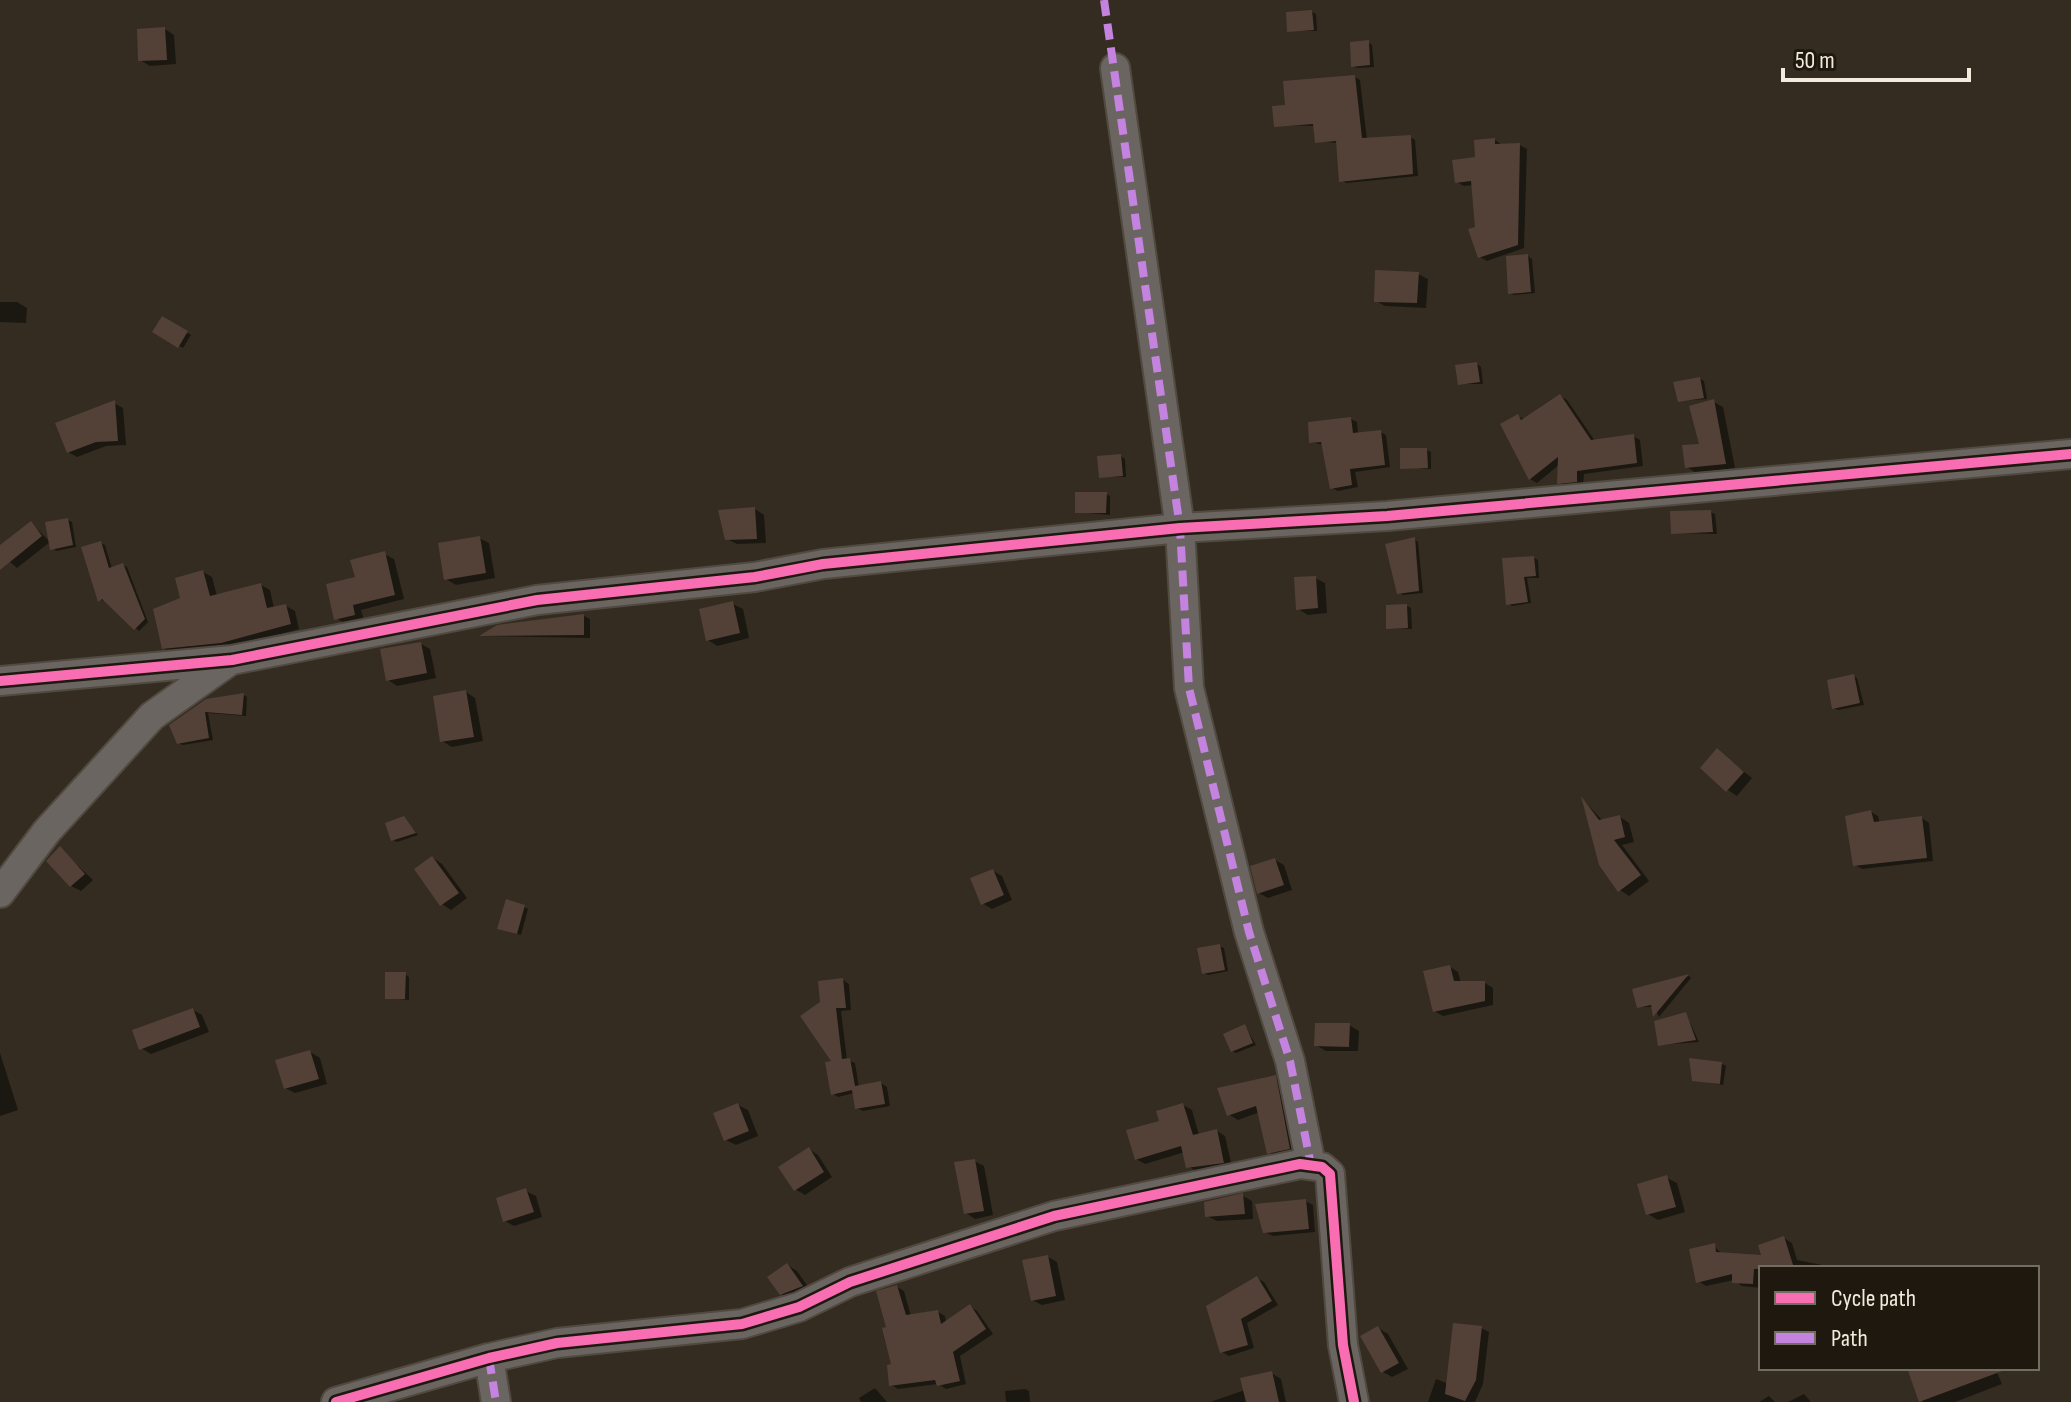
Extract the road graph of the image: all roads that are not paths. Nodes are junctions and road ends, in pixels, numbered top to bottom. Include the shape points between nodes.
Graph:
1 (1115, 68) dead end
2 (2071, 454) edge
3 (1180, 528) junction
4 (232, 660) junction
5 (0, 681) edge
6 (0, 893) edge
7 (1311, 1165) junction
8 (489, 1358) junction
9 (336, 1402) edge
10 (496, 1402) edge
11 (1354, 1402) edge

1 - 3 street
2 - 3 street via 1387,516
3 - 4 street via 537,600
3 - 7 street via 1189,688 1249,932 1290,1061
4 - 5 street
4 - 6 street via 152,716 47,831
7 - 8 street via 1197,1183 1054,1216 850,1282 799,1307 742,1324 557,1343
7 - 11 street via 1330,1174 1343,1345
8 - 9 street
8 - 10 street

